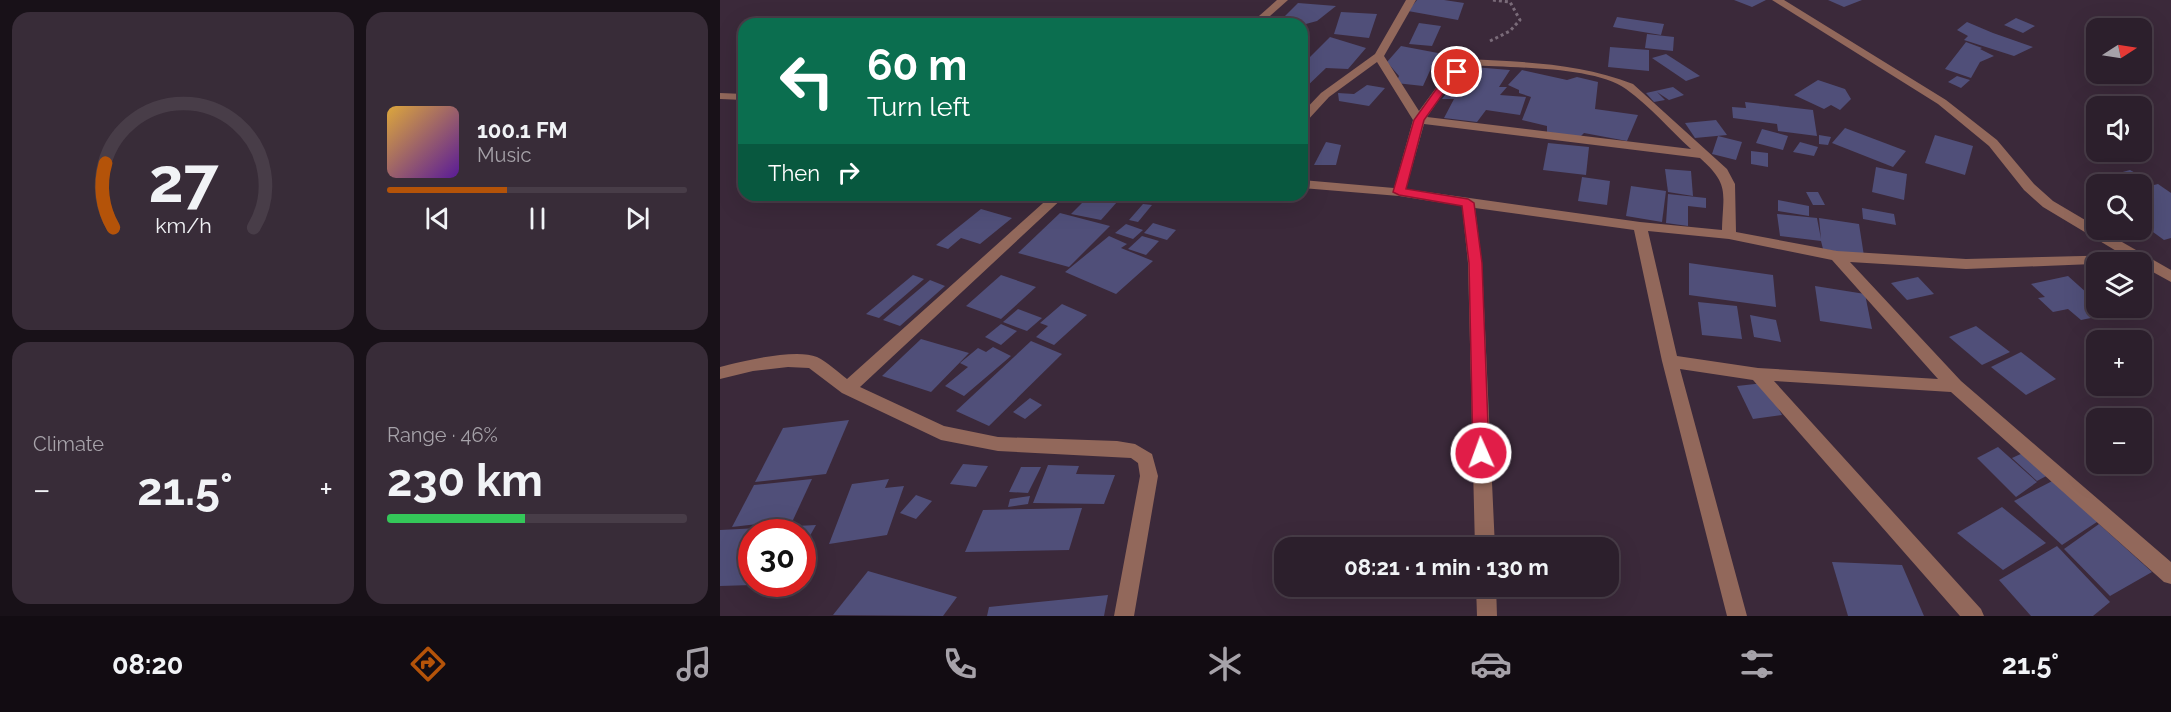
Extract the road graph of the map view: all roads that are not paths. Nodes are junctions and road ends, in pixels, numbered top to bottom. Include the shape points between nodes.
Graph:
1 (1283, 0) edge
2 (1411, 0) edge
3 (1777, 0) edge
4 (1262, 18) edge
5 (1379, 56) junction
6 (720, 96) edge
7 (738, 97) edge
8 (1308, 113) edge
9 (1419, 120) junction
10 (1707, 155) junction
11 (1308, 184) edge
12 (1399, 192) junction
13 (1053, 201) edge
14 (1468, 203) junction
15 (1640, 226) junction
16 (1729, 235) junction
17 (2129, 252) edge
18 (1837, 256) junction
19 (2086, 261) edge
20 (2152, 266) edge
21 (2171, 277) edge
22 (1670, 361) junction
23 (720, 373) edge
24 (1758, 374) junction
25 (1955, 386) junction
26 (848, 388) junction
27 (1485, 537) edge
28 (2171, 575) edge
29 (1486, 597) edge
30 (1124, 616) edge
31 (1487, 616) edge
32 (1737, 616) edge
33 (1974, 616) edge

1 - 4 street
2 - 5 street
3 - 17 street via 1942,102 1993,143 2048,204
5 - 8 street via 1325,95
5 - 9 street
6 - 7 street
9 - 10 street
9 - 10 street via 1445,83 1468,62 1584,72 1629,86
9 - 12 street
10 - 16 street via 1729,184
11 - 12 street
12 - 14 street
13 - 26 street
14 - 15 street
14 - 27 street via 1475,263
15 - 16 street
15 - 22 street
16 - 18 street
18 - 19 street via 1966,264
18 - 25 street
20 - 21 street
22 - 24 street
22 - 32 street
23 - 26 street via 753,365 812,362
24 - 25 street
24 - 33 street
25 - 28 street
26 - 30 street via 941,434 998,444 1117,448 1135,451 1146,459 1149,476
29 - 31 street

